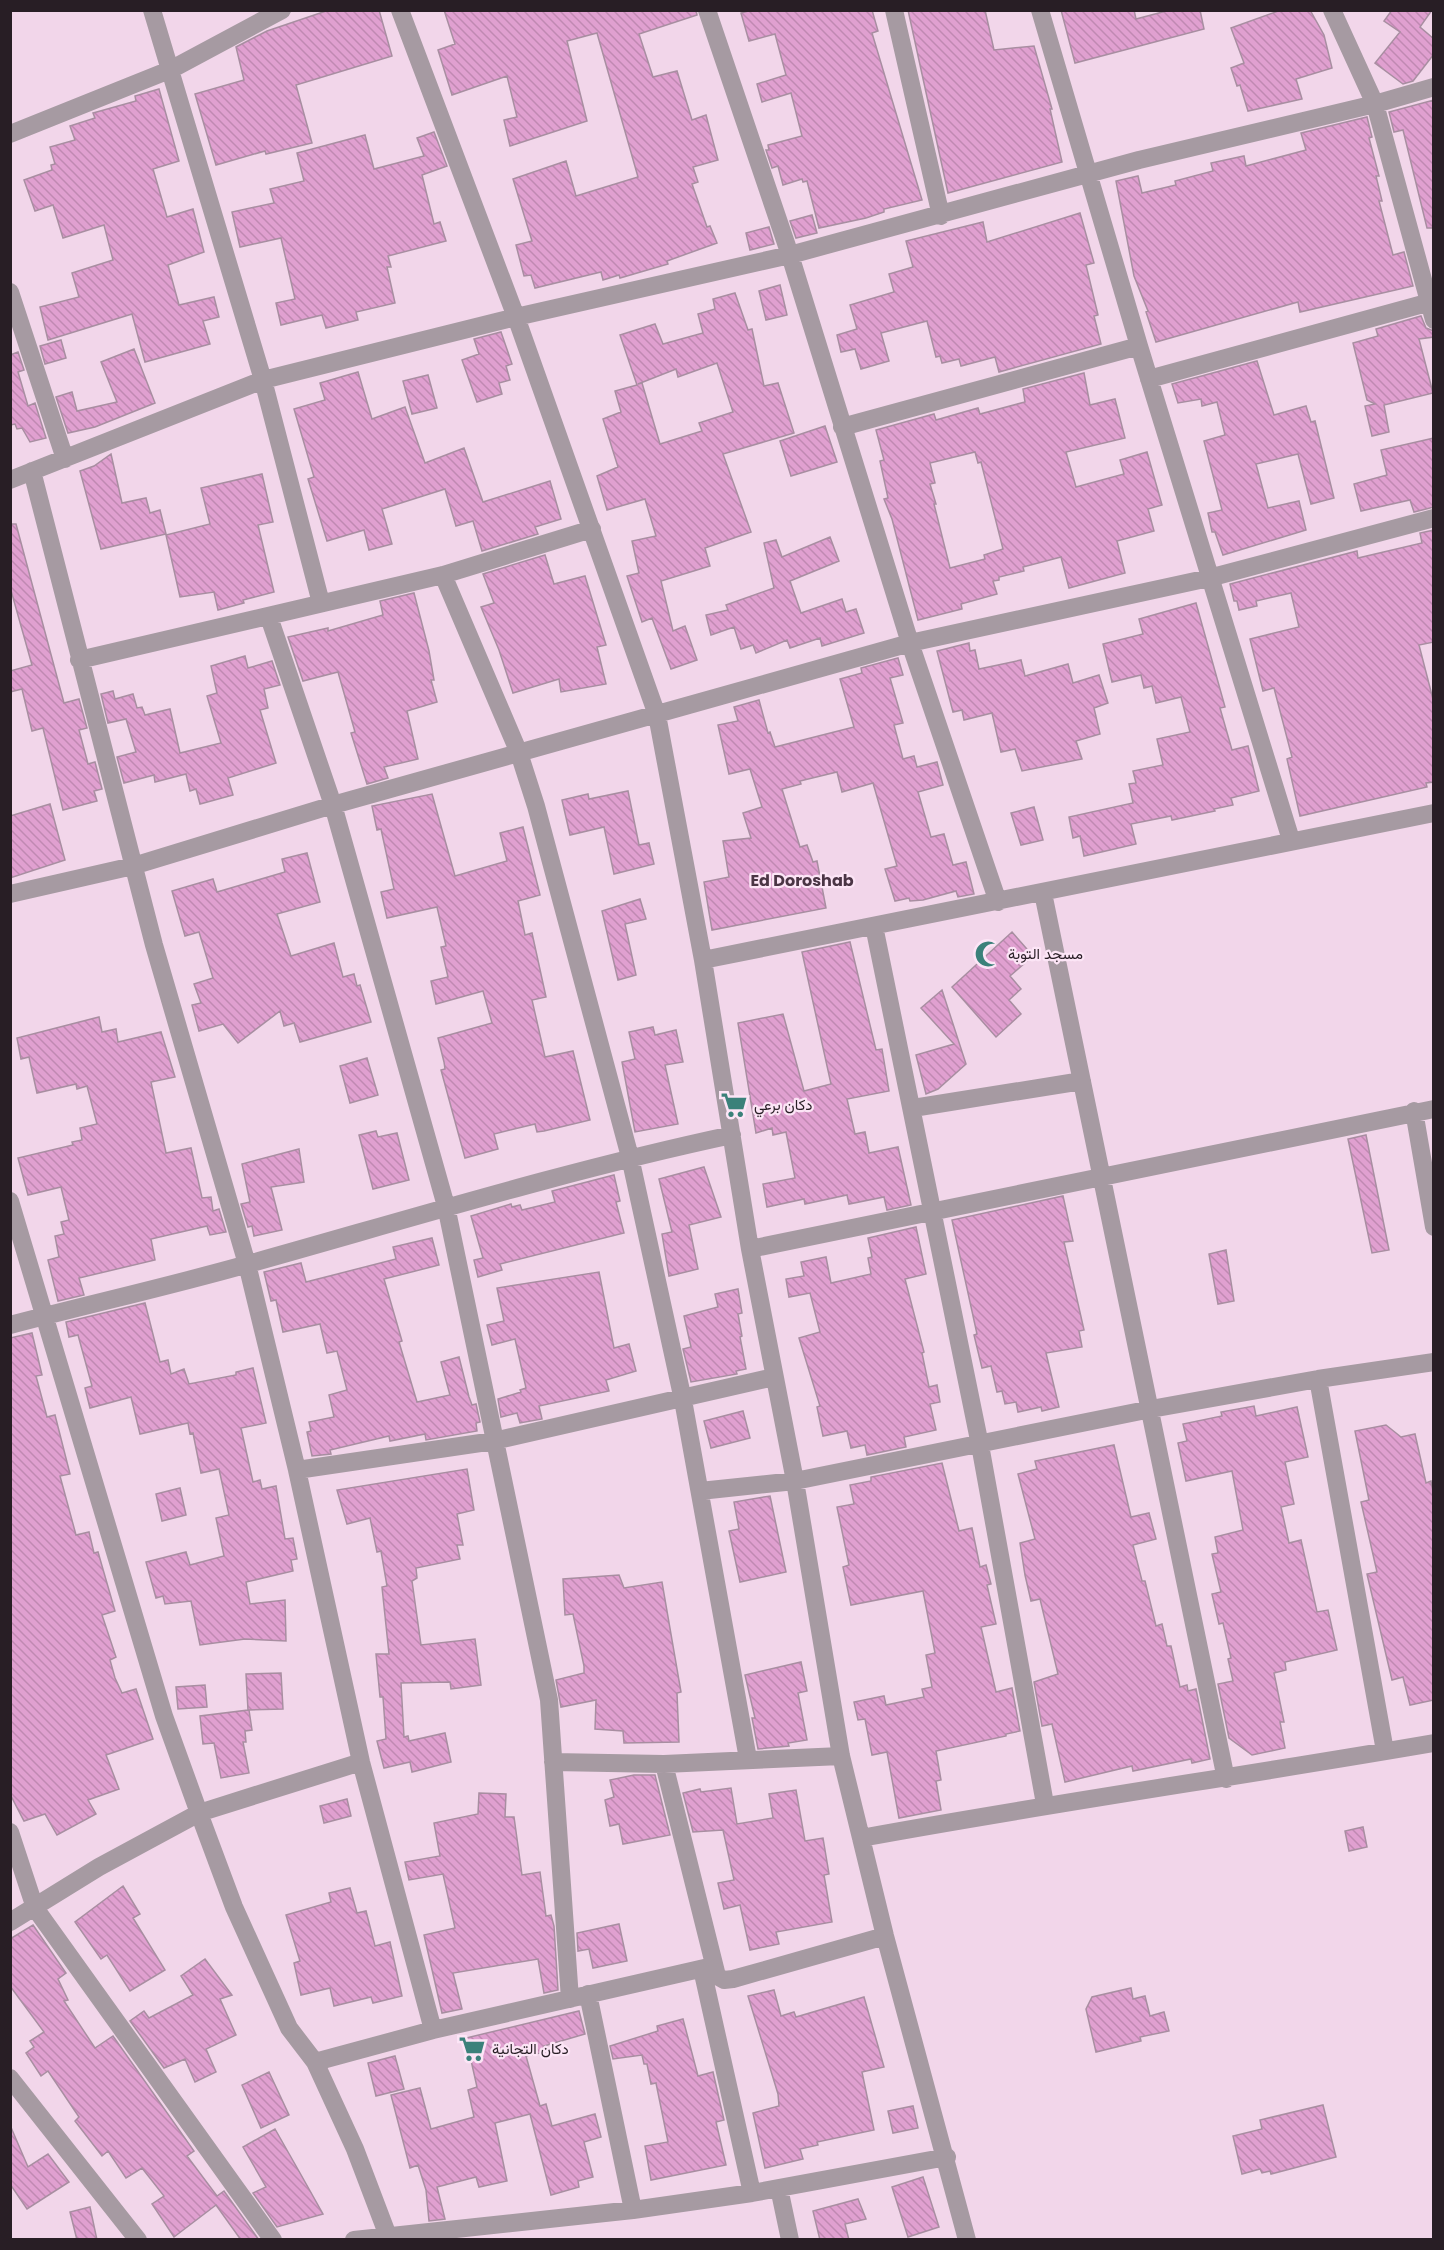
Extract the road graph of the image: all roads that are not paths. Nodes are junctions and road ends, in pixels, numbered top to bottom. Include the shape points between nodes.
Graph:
1 (152, 10) edge
2 (282, 10) edge
3 (400, 10) edge
4 (707, 10) edge
5 (894, 10) edge
6 (1040, 10) edge
7 (1332, 10) edge
8 (172, 69) junction
9 (1434, 87) edge
10 (1376, 104) junction
11 (10, 134) edge
12 (1087, 175) junction
13 (941, 216) junction
14 (790, 255) junction
15 (10, 292) edge
16 (1432, 308) edge
17 (516, 316) junction
18 (1138, 346) junction
19 (1149, 379) junction
20 (263, 380) junction
21 (842, 427) junction
22 (65, 459) junction
23 (32, 471) junction
24 (10, 480) edge
25 (1434, 518) edge
26 (592, 529) junction
27 (443, 575) junction
28 (1209, 578) junction
29 (321, 603) junction
30 (268, 617) junction
31 (910, 643) junction
32 (79, 660) junction
33 (657, 715) junction
34 (519, 753) junction
35 (333, 806) junction
36 (1434, 813) edge
37 (1292, 840) junction
38 (133, 866) junction
39 (1043, 892) junction
40 (10, 894) edge
41 (998, 902) junction
42 (874, 926) junction
43 (703, 960) junction
44 (1082, 1081) junction
45 (913, 1108) junction
46 (1434, 1109) edge
47 (1414, 1112) junction
48 (732, 1135) junction
49 (630, 1157) junction
50 (1100, 1175) junction
51 (10, 1201) edge
52 (447, 1206) junction
53 (933, 1210) junction
54 (1434, 1227) edge
55 (750, 1249) junction
56 (247, 1264) junction
57 (45, 1316) junction
58 (10, 1325) edge
59 (1434, 1362) edge
60 (774, 1377) junction
61 (1318, 1379) junction
62 (682, 1400) junction
63 (1151, 1409) junction
64 (495, 1440) junction
65 (980, 1445) junction
66 (297, 1470) junction
67 (795, 1481) junction
68 (700, 1491) junction
69 (1434, 1743) edge
70 (1384, 1751) junction
71 (841, 1756) junction
72 (748, 1759) junction
73 (361, 1762) junction
74 (552, 1762) junction
75 (664, 1764) junction
76 (1226, 1779) junction
77 (1045, 1804) junction
78 (199, 1813) junction
79 (10, 1832) edge
80 (861, 1838) junction
81 (35, 1908) junction
82 (10, 1922) edge
83 (885, 1936) junction
84 (707, 1968) junction
85 (579, 1996) junction
86 (433, 2030) junction
87 (315, 2062) junction
88 (10, 2078) edge
89 (946, 2157) junction
90 (779, 2188) junction
91 (752, 2193) junction
92 (633, 2210) junction
93 (388, 2236) junction
94 (138, 2240) edge
95 (273, 2240) edge
96 (354, 2240) edge
97 (790, 2240) edge
98 (967, 2240) edge

1 - 8 street
2 - 8 street
3 - 17 street
4 - 14 street
5 - 13 street
6 - 12 street
7 - 10 street
8 - 11 street
8 - 20 street
9 - 10 street
10 - 12 street
10 - 16 street
12 - 13 street
12 - 18 street
13 - 14 street
14 - 17 street
14 - 21 street
15 - 22 street
16 - 19 street
17 - 20 street
17 - 26 street
18 - 19 street
18 - 21 street
19 - 28 street
20 - 22 street
20 - 29 street
21 - 31 street
22 - 23 street
23 - 24 street
23 - 32 street
25 - 28 street
26 - 27 street
26 - 33 street
27 - 29 street
27 - 34 street
28 - 31 street
28 - 37 street
29 - 30 street
30 - 32 street
30 - 35 street
31 - 33 street
31 - 41 street
32 - 38 street
33 - 34 street
33 - 43 street
34 - 35 street
34 - 49 street
35 - 38 street
35 - 52 street
36 - 37 street
37 - 39 street
38 - 40 street
38 - 56 street
39 - 41 street
39 - 44 street
41 - 42 street
42 - 43 street
42 - 45 street
43 - 48 street
44 - 45 street
44 - 50 street
45 - 53 street
46 - 47 street
47 - 50 street
47 - 54 street
48 - 49 street
48 - 55 street
49 - 52 street
49 - 62 street
50 - 53 street
50 - 63 street
51 - 57 street
52 - 56 street
52 - 64 street
53 - 55 street
53 - 65 street
55 - 60 street
56 - 57 street
56 - 66 street
57 - 58 street
57 - 78 street via 164,1716
59 - 61 street
60 - 62 street
60 - 67 street
61 - 63 street
61 - 70 street
62 - 64 street
62 - 68 street
63 - 65 street
63 - 76 street
64 - 66 street
64 - 74 street via 549,1700
65 - 67 street
65 - 77 street
66 - 73 street
67 - 68 street
67 - 71 street
68 - 72 street
69 - 70 street
70 - 76 street
71 - 72 street
71 - 80 street
72 - 75 street
73 - 78 street
73 - 86 street
74 - 75 street
74 - 85 street
75 - 84 street
76 - 77 street
77 - 80 street
78 - 81 street via 99,1867
78 - 87 street via 234,1907 288,2028
79 - 81 street
80 - 83 street
81 - 82 street
81 - 95 street
83 - 84 street via 733,1979 724,1980
83 - 89 street
84 - 85 street
84 - 91 street
85 - 86 street
85 - 92 street
86 - 87 street
87 - 93 street via 355,2149
88 - 94 street
89 - 90 street
89 - 98 street
90 - 91 street
90 - 97 street
91 - 92 street
92 - 93 street
93 - 96 street

